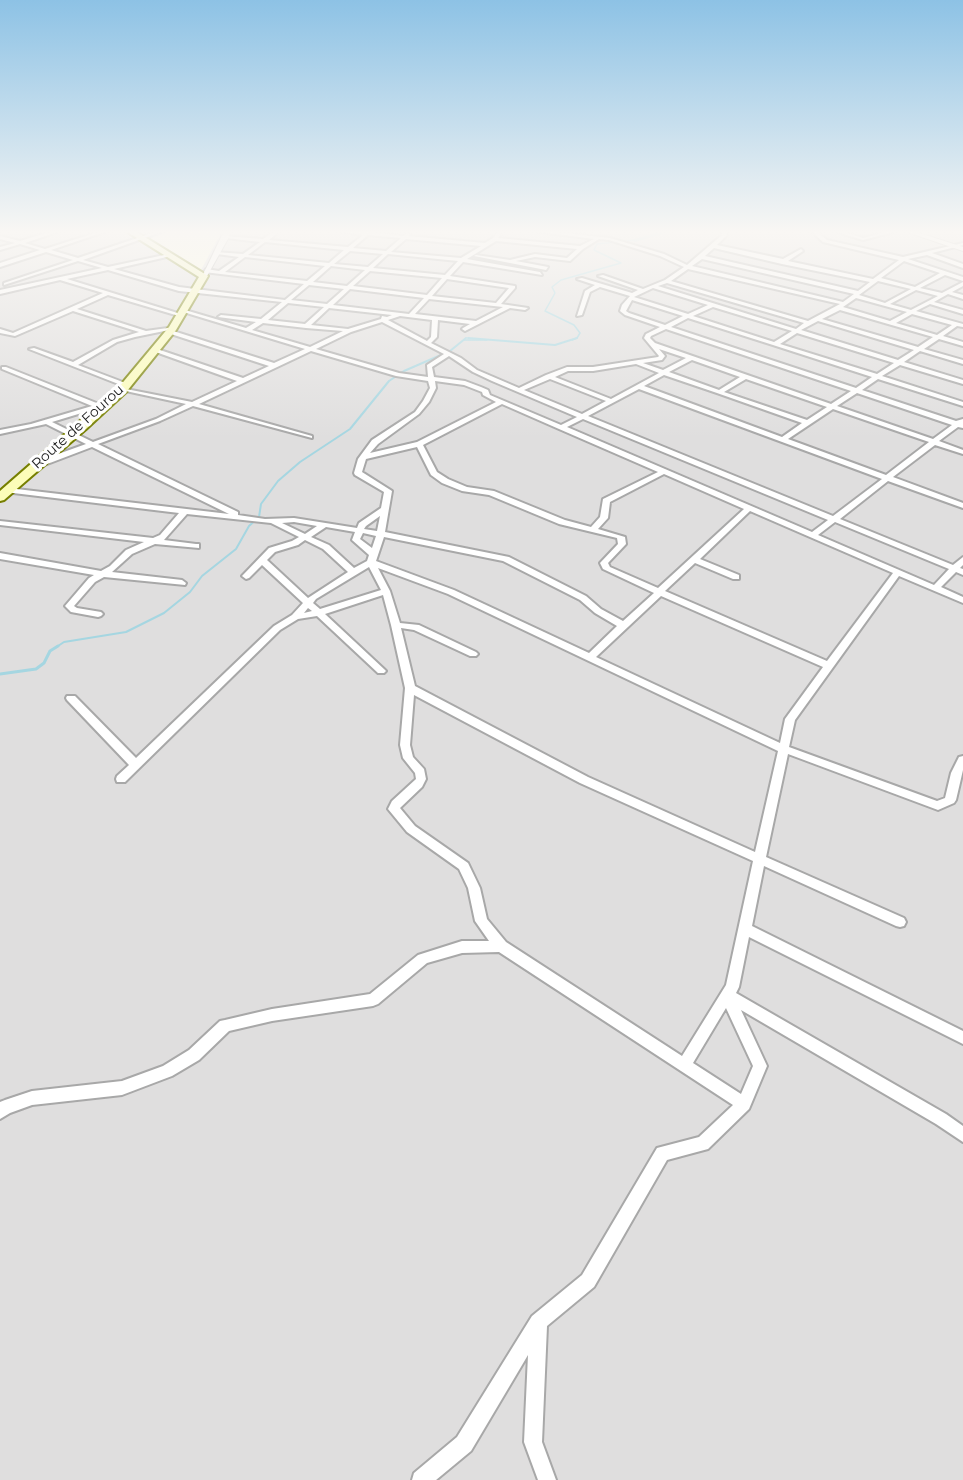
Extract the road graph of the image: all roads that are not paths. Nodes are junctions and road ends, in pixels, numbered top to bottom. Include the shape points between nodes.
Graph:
1 (93, 300) edge
2 (134, 300) edge
3 (190, 300) edge
4 (278, 300) edge
5 (335, 300) edge
6 (425, 300) edge
7 (468, 300) edge
8 (501, 300) edge
9 (585, 300) edge
10 (630, 300) edge
11 (641, 300) edge
12 (696, 300) edge
13 (732, 300) edge
14 (820, 300) edge
15 (849, 300) edge
16 (875, 300) edge
17 (893, 300) edge
18 (932, 300) edge
19 (286, 301) junction
20 (928, 302) junction
21 (498, 304) junction
22 (886, 304) junction
23 (712, 305) junction
24 (328, 306) junction
25 (509, 306) junction
26 (842, 306) junction
27 (525, 308) dead end
28 (73, 309) junction
29 (911, 311) junction
30 (385, 312) junction
31 (963, 312) edge
32 (182, 313) junction
33 (401, 314) junction
34 (197, 315) junction
35 (411, 315) junction
36 (579, 315) dead end
37 (688, 316) junction
38 (435, 318) junction
39 (817, 319) junction
40 (382, 320) junction
41 (263, 321) junction
42 (477, 323) junction
43 (809, 323) junction
44 (891, 323) junction
45 (960, 325) edge
46 (306, 326) junction
47 (665, 327) junction
48 (465, 329) dead end
49 (172, 330) junction
50 (247, 330) junction
51 (0, 331) edge
52 (349, 331) junction
53 (797, 331) junction
54 (151, 334) junction
55 (938, 336) junction
56 (427, 344) junction
57 (775, 344) junction
58 (963, 344) edge
59 (654, 345) junction
60 (308, 348) junction
61 (32, 349) dead end
62 (919, 349) junction
63 (155, 350) junction
64 (449, 354) junction
65 (691, 358) junction
66 (636, 362) junction
67 (898, 362) junction
68 (963, 362) edge
69 (73, 365) junction
70 (273, 365) junction
71 (4, 368) dead end
72 (664, 372) junction
73 (548, 376) junction
74 (877, 376) junction
75 (746, 377) junction
76 (432, 378) junction
77 (242, 380) junction
78 (494, 380) junction
79 (963, 382) edge
80 (638, 386) junction
81 (125, 387) junction
82 (479, 388) junction
83 (519, 390) junction
84 (856, 391) junction
85 (719, 392) junction
86 (611, 401) junction
87 (501, 402) junction
88 (193, 404) junction
89 (963, 404) edge
90 (104, 406) junction
91 (832, 407) junction
92 (583, 416) junction
93 (47, 422) junction
94 (808, 423) junction
95 (961, 423) edge
96 (561, 428) junction
97 (0, 432) edge
98 (73, 435) junction
99 (310, 438) dead end
100 (783, 439) junction
101 (933, 442) junction
102 (93, 444) junction
103 (419, 444) junction
104 (963, 452) edge
105 (364, 457) junction
106 (37, 465) junction
107 (663, 472) junction
108 (887, 478) junction
109 (5, 489) edge
110 (963, 506) edge
111 (386, 508) junction
112 (748, 508) junction
113 (185, 511) junction
114 (252, 519) junction
115 (834, 519) junction
116 (271, 520) junction
117 (0, 523) edge
118 (324, 525) junction
119 (593, 529) junction
120 (359, 531) junction
121 (381, 534) junction
122 (812, 536) junction
123 (306, 537) junction
124 (154, 542) junction
125 (196, 546) dead end
126 (0, 556) edge
127 (373, 558) junction
128 (693, 559) junction
129 (262, 560) junction
130 (963, 560) edge
131 (960, 570) edge
132 (353, 572) junction
133 (103, 573) junction
134 (897, 573) junction
135 (246, 576) dead end
136 (736, 577) dead end
137 (183, 583) dead end
138 (935, 589) junction
139 (386, 591) junction
140 (659, 592) junction
141 (961, 600) edge
142 (308, 603) junction
143 (318, 613) junction
144 (98, 614) dead end
145 (296, 617) junction
146 (396, 625) junction
147 (622, 625) junction
148 (473, 654) dead end
149 (589, 658) junction
150 (829, 666) junction
151 (381, 671) dead end
152 (410, 688) junction
153 (71, 698) dead end
154 (784, 749) junction
155 (962, 763) edge
156 (136, 765) junction
157 (122, 779) dead end
158 (759, 857) junction
159 (900, 922) dead end
160 (744, 928) junction
161 (501, 946) junction
162 (727, 995) junction
163 (963, 1038) edge
164 (684, 1065) junction
165 (744, 1104) junction
166 (0, 1112) edge
167 (963, 1135) edge
168 (538, 1322) junction
169 (420, 1480) edge
170 (547, 1480) edge

1 - 28 street
2 - 32 street
3 - 32 main road, Route de Fourou
4 - 19 street
5 - 24 street
6 - 35 street
7 - 21 street
8 - 21 street
9 - 36 street
10 - 47 street via 623,311
11 - 37 street
12 - 23 street
13 - 43 street
14 - 26 street
15 - 26 street
16 - 22 street
17 - 22 street
18 - 20 street
19 - 24 street
19 - 41 street
20 - 29 street
20 - 31 street
21 - 25 street
22 - 29 street
23 - 37 street
23 - 53 street
24 - 30 street
24 - 46 street
25 - 27 street
25 - 42 street
26 - 39 street
26 - 44 street
28 - 51 street via 13,335
28 - 54 street
29 - 44 street
29 - 45 street
30 - 33 street
30 - 40 street
32 - 34 street
32 - 49 main road, Route de Fourou
33 - 35 street
33 - 40 street
34 - 41 street
34 - 50 street
35 - 38 street
37 - 47 street
37 - 57 street
38 - 42 street
38 - 56 street via 434,337
39 - 43 street
39 - 62 street
40 - 52 street
40 - 56 street
41 - 46 street
41 - 50 street
42 - 48 street
43 - 53 street
44 - 55 street
45 - 55 street
46 - 52 street
47 - 59 street via 648,335
47 - 84 street
49 - 54 street
49 - 63 main road, Route de Fourou
49 - 70 street
50 - 60 street
52 - 60 street
53 - 57 street
53 - 67 street
54 - 69 street via 134,335 104,346
55 - 58 street
55 - 62 street
56 - 64 street
57 - 74 street
59 - 65 street
59 - 66 street via 662,356
60 - 70 street
60 - 76 street via 398,375
61 - 69 street
62 - 67 street
62 - 68 street
63 - 77 street
63 - 81 main road, Route de Fourou
64 - 76 street via 429,366
64 - 78 street
65 - 72 street
65 - 75 street
66 - 72 street
66 - 73 street via 567,369
67 - 74 street
67 - 79 street
69 - 81 street
70 - 77 street
71 - 90 street
72 - 80 street
72 - 85 street
73 - 83 street
73 - 86 street
74 - 84 street
74 - 89 street
75 - 85 street
75 - 91 street
76 - 82 street
76 - 105 street via 433,388 417,413 375,442
77 - 88 street
78 - 82 street
78 - 83 street
80 - 86 street
80 - 100 street
81 - 88 street
81 - 90 main road, Route de Fourou
82 - 87 street
83 - 92 street
84 - 91 street
84 - 95 street
85 - 94 street
86 - 92 street
87 - 96 street
87 - 103 street
88 - 99 street
88 - 102 street
90 - 93 street
90 - 98 main road, Route de Fourou
91 - 94 street
91 - 101 street
92 - 96 street
92 - 115 street
93 - 97 street
93 - 98 street
94 - 100 street
95 - 101 street
96 - 107 street
98 - 102 street
98 - 106 main road, Route de Fourou
100 - 108 street
101 - 104 street
101 - 108 street
102 - 106 street
102 - 114 street
103 - 105 street
103 - 119 street via 434,473 445,481
105 - 111 street via 358,473 388,491
106 - 109 main road, Route de Fourou
107 - 112 street
107 - 119 street via 606,501 604,518
108 - 110 street
108 - 115 street
109 - 113 street
111 - 120 street via 371,516
111 - 121 street
112 - 122 street
112 - 128 street
113 - 114 street
113 - 124 street via 174,527
114 - 116 street
115 - 122 street
115 - 131 street
116 - 118 street
116 - 123 street
117 - 124 street
118 - 120 street
118 - 123 street
119 - 140 street via 623,540 604,563 607,569
120 - 121 street
120 - 127 street via 356,540
121 - 127 street
121 - 147 street via 506,559 583,598
122 - 134 street
123 - 129 street via 272,550
123 - 132 street via 326,547
124 - 125 street
124 - 133 street via 129,552
126 - 133 street
127 - 132 street
127 - 139 street
127 - 149 street
128 - 136 street
128 - 140 street
129 - 135 street
129 - 142 street
130 - 131 street
131 - 138 street
132 - 142 street
133 - 137 street
133 - 144 street via 69,606
134 - 138 street
134 - 150 street
138 - 141 street
139 - 143 street
139 - 146 street
140 - 147 street
140 - 150 street
142 - 143 street
142 - 145 street
143 - 145 street
143 - 151 street
145 - 156 street via 277,628
146 - 148 street via 416,627
146 - 152 street
147 - 149 street
149 - 154 street
150 - 154 street via 790,719
152 - 158 street via 584,780
152 - 161 street via 405,745 421,778 394,809 411,829 464,866 474,888 481,921
153 - 156 street
154 - 155 street via 938,806 950,800
154 - 158 street
156 - 157 street
158 - 159 street
158 - 160 street
160 - 162 street
160 - 163 street
161 - 164 street
161 - 166 street via 462,947 423,959 373,1000 225,1026 194,1055 167,1071 122,1088 32,1098
162 - 164 street
162 - 165 street via 760,1066
162 - 167 street
164 - 165 street
165 - 168 street via 703,1144 662,1153 588,1281
168 - 169 street via 464,1444
168 - 170 street via 533,1442

